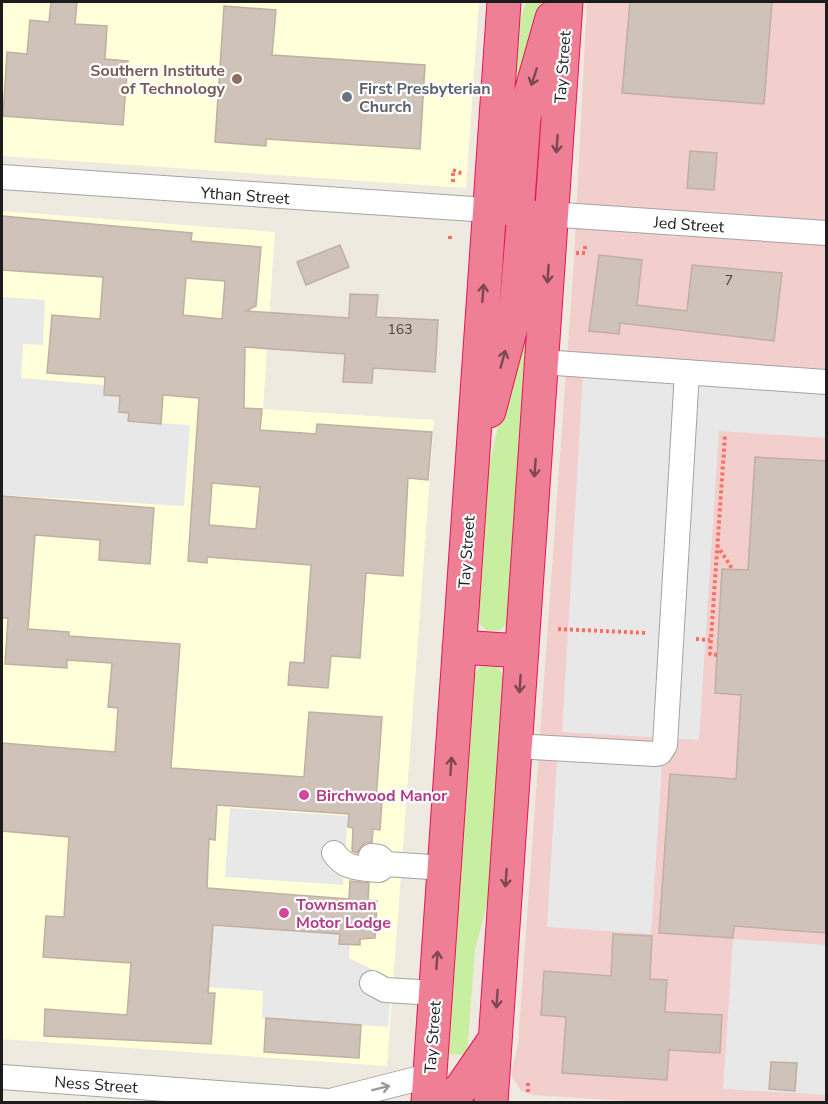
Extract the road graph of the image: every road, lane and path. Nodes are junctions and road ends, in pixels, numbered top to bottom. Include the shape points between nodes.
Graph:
1 (504, 2) edge
2 (557, 2) edge
3 (566, 2) edge
4 (465, 174) dead end
5 (2, 177) edge
6 (453, 182) dead end
7 (520, 213) junction
8 (826, 233) edge
9 (542, 362) junction
10 (687, 372) junction
11 (826, 382) edge
12 (725, 435) dead end
13 (717, 544) junction
14 (733, 570) dead end
15 (558, 629) dead end
16 (671, 634) junction
17 (710, 640) junction
18 (459, 647) junction
19 (522, 651) junction
20 (717, 655) dead end
21 (515, 746) junction
22 (370, 858) dead end
23 (444, 868) junction
24 (372, 983) dead end
25 (435, 993) junction
26 (494, 1041) junction
27 (2, 1077) edge
28 (528, 1083) dead end
29 (528, 1092) dead end
30 (432, 1094) edge
31 (338, 1101) edge
32 (491, 1102) edge

1 - 7 highway, Tay Street
2 -> 7 highway via 524,117
3 -> 7 highway, Tay Street
4 - 6 path via 453,170
5 - 7 street, Ythan Street
7 - 8 street, Jed Street
7 -> 9 highway, Tay Street
18 -> 7 highway, Tay Street via 469,498
9 - 10 street
9 -> 19 highway, Tay Street
10 - 11 street
10 - 16 street
12 - 13 path
13 - 14 path
13 - 17 path
15 - 16 path
16 - 17 path
16 - 21 street via 665,745 660,753
17 - 20 path via 710,654
18 - 19 highway
23 -> 18 highway, Tay Street
19 -> 21 highway, Tay Street
21 -> 26 highway, Tay Street
22 - 23 street
25 -> 23 highway, Tay Street
24 - 25 street via 385,990
25 - 30 highway, Tay Street
26 - 30 highway via 460,1090
26 - 32 highway, Tay Street
27 - 31 street, Ness Street
28 - 29 path
31 -> 30 street, Ness Street

